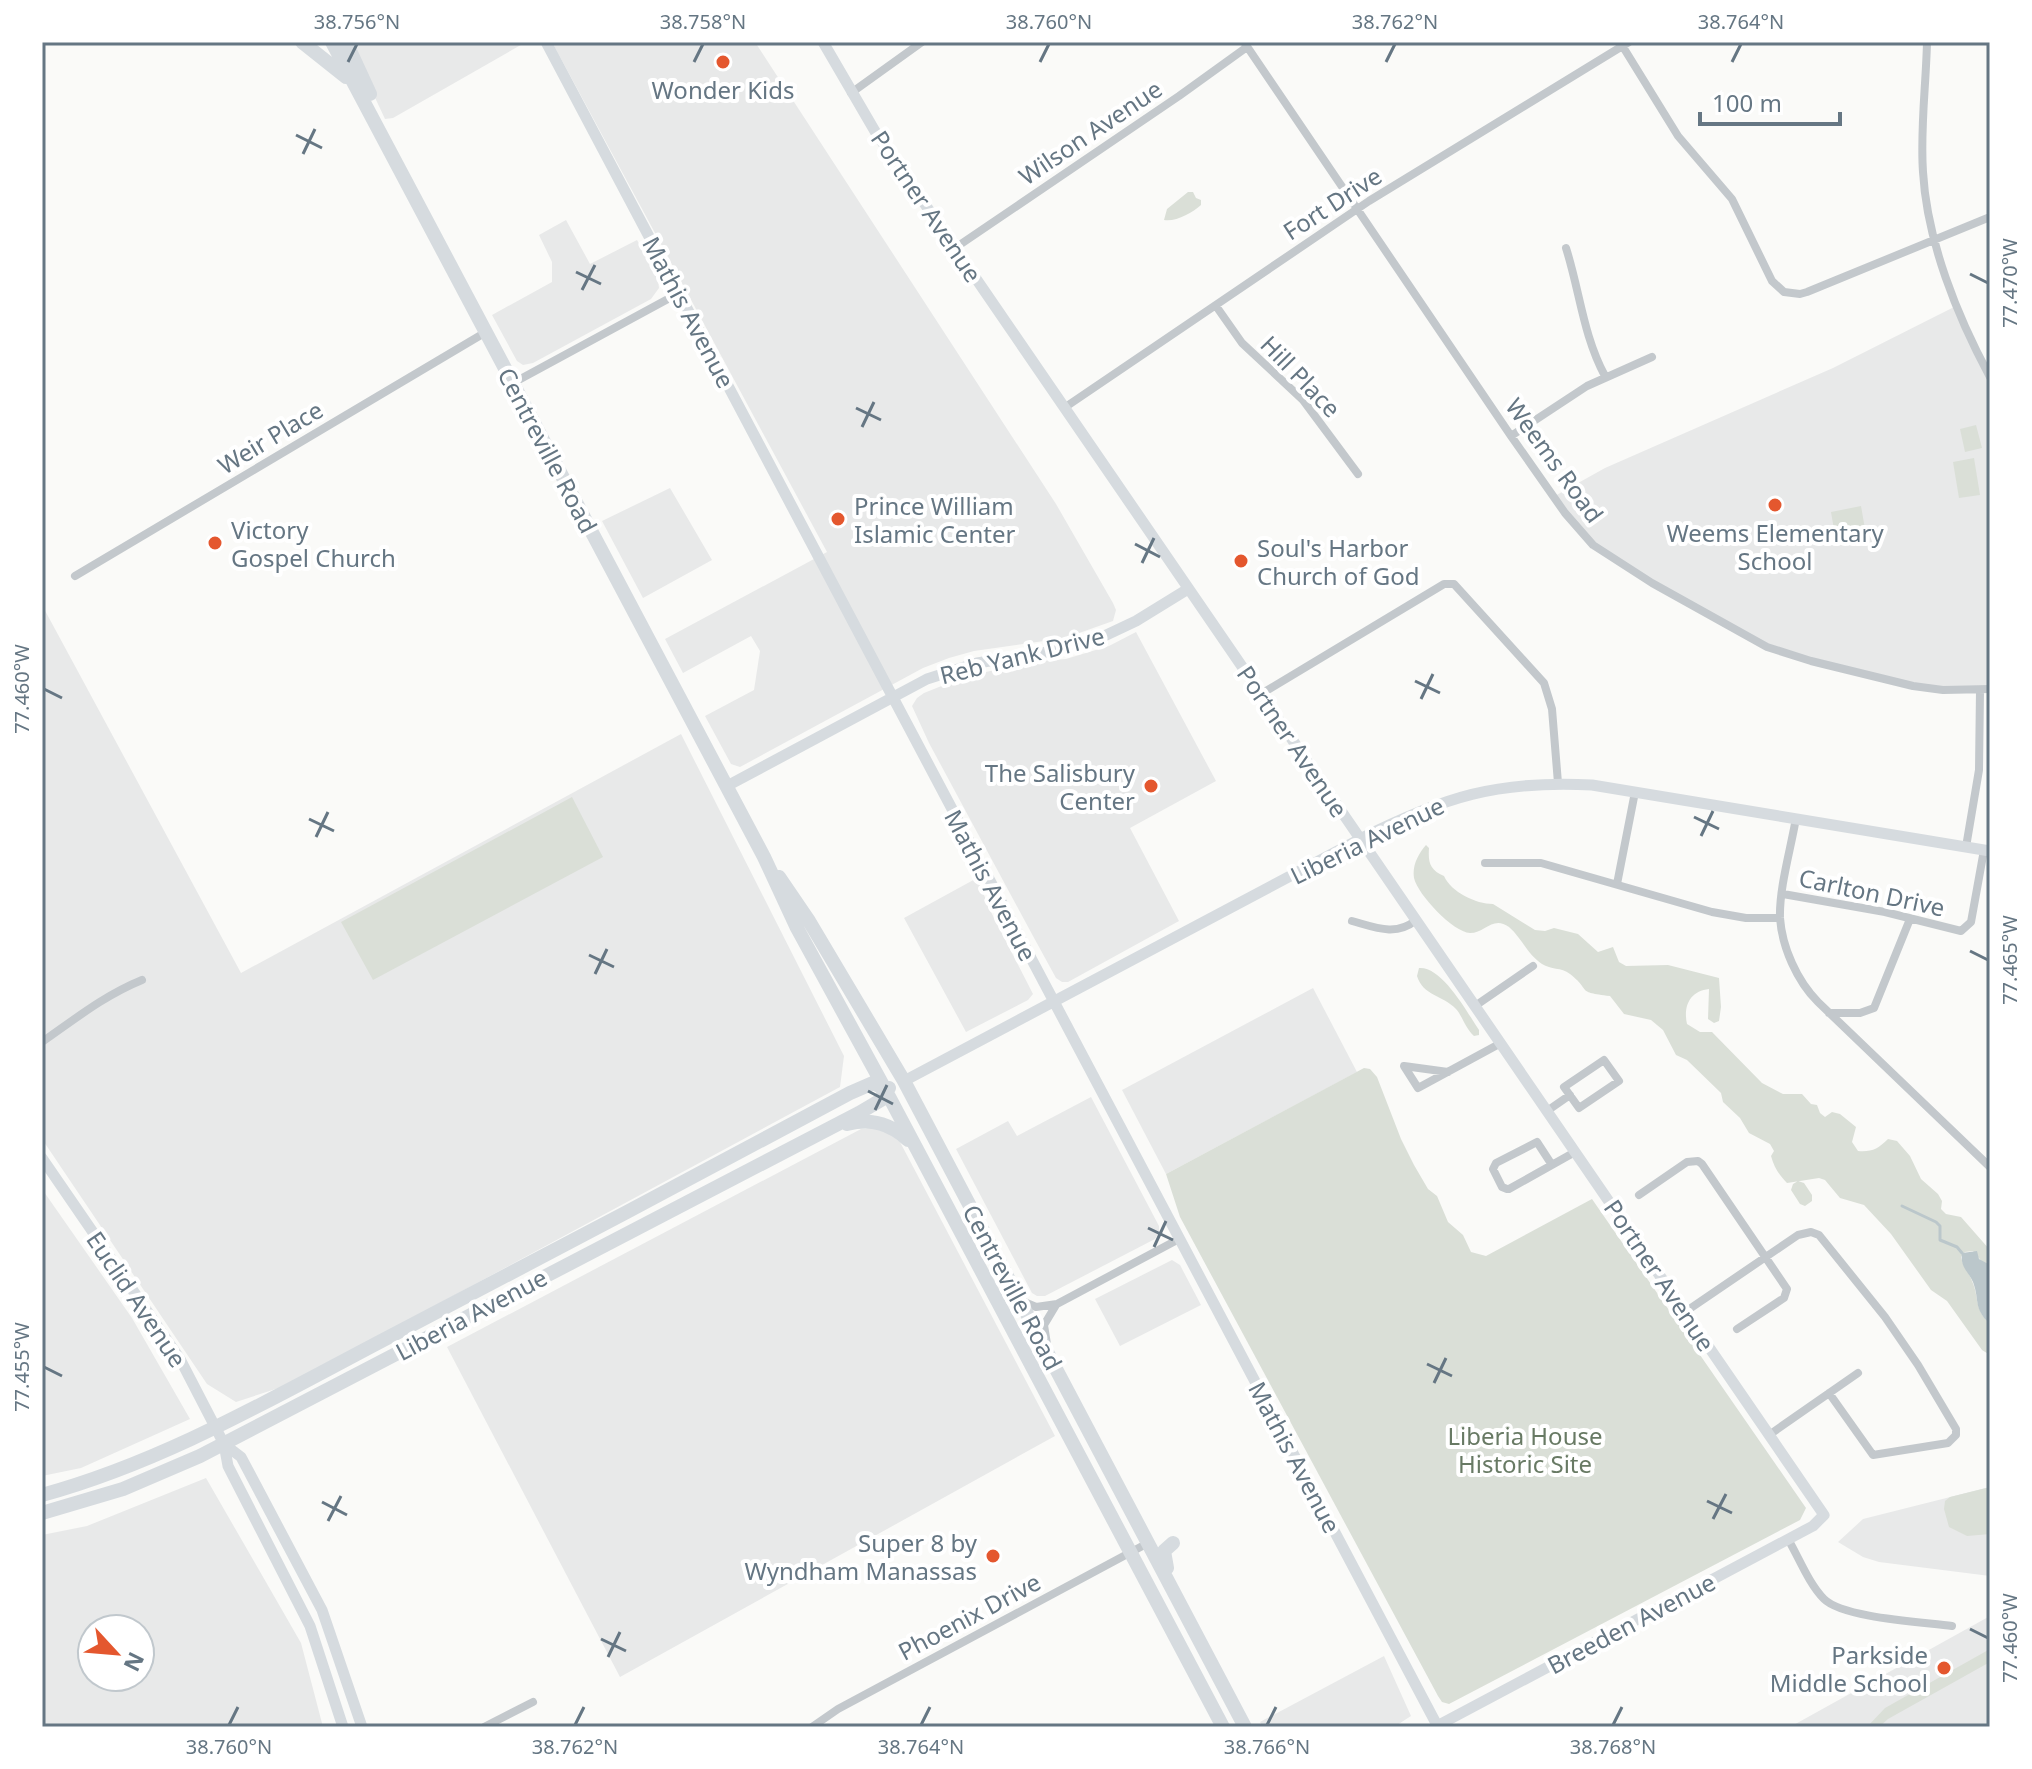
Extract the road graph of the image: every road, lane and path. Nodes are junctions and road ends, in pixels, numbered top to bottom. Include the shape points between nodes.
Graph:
1 (302, 42) edge
2 (332, 42) edge
3 (346, 42) edge
4 (546, 42) edge
5 (823, 42) edge
6 (922, 42) edge
7 (1927, 42) edge
8 (1624, 43) edge
9 (1245, 44) edge
10 (356, 87) junction
11 (851, 93) junction
12 (375, 122) junction
13 (1357, 210) junction
14 (1990, 217) edge
15 (1933, 240) junction
16 (955, 248) junction
17 (1566, 248) dead end
18 (679, 293) junction
19 (1216, 306) junction
20 (486, 332) junction
21 (1652, 357) dead end
22 (1605, 376) junction
23 (1990, 377) edge
24 (513, 383) junction
25 (1064, 408) junction
26 (1511, 436) junction
27 (1358, 474) dead end
28 (75, 576) dead end
29 (1188, 589) junction
30 (1985, 690) edge
31 (1261, 694) junction
32 (892, 697) junction
33 (1558, 783) junction
34 (727, 786) junction
35 (1635, 792) junction
36 (1796, 818) junction
37 (1360, 839) junction
38 (1966, 847) junction
39 (1987, 850) edge
40 (764, 857) junction
41 (1485, 863) dead end
42 (1617, 884) junction
43 (1783, 894) junction
44 (1780, 918) junction
45 (1910, 919) junction
46 (1416, 920) junction
47 (1352, 921) dead end
48 (1533, 966) dead end
49 (142, 980) dead end
50 (1054, 1002) junction
51 (1475, 1006) junction
52 (1829, 1013) junction
53 (859, 1040) junction
54 (42, 1042) edge
55 (1501, 1043) junction
56 (1448, 1072) junction
57 (904, 1081) junction
58 (885, 1089) junction
59 (850, 1093) junction
60 (1570, 1095) junction
61 (1547, 1111) junction
62 (831, 1128) junction
63 (915, 1146) junction
64 (1575, 1152) junction
65 (42, 1158) edge
66 (1552, 1165) junction
67 (1990, 1167) edge
68 (1639, 1195) dead end
69 (1179, 1239) junction
70 (1764, 1257) junction
71 (1018, 1299) junction
72 (1057, 1304) junction
73 (1685, 1312) junction
74 (1737, 1329) dead end
75 (1051, 1360) junction
76 (1858, 1373) dead end
77 (1829, 1393) junction
78 (215, 1429) junction
79 (1769, 1435) junction
80 (224, 1444) junction
81 (42, 1495) edge
82 (42, 1513) edge
83 (1824, 1515) joint
84 (1788, 1539) junction
85 (1148, 1543) junction
86 (1173, 1543) dead end
87 (1131, 1552) junction
88 (1169, 1584) junction
89 (1952, 1626) dead end
90 (533, 1702) dead end
91 (343, 1727) edge
92 (362, 1727) edge
93 (484, 1727) edge
94 (812, 1727) edge
95 (1223, 1727) edge
96 (1245, 1727) edge
97 (1436, 1727) edge

1 - 10 highway
2 - 10 highway, Centreville Road
3 - 12 highway via 372,99
4 - 18 street, Mathis Avenue
5 - 11 street, Portner Avenue
6 - 11 street
7 - 15 street via 1922,150
8 - 13 street, Fort Drive
8 - 15 street via 1678,136 1732,199 1778,288 1792,294 1807,292
9 - 13 street, Weems Road
9 - 16 street, Wilson Avenue via 1179,96
10 - 12 highway, Centreville Road
11 - 16 street, Portner Avenue
12 - 20 highway, Centreville Road
13 - 19 street, Fort Drive
13 - 26 street, Weems Road
14 - 15 street
15 - 23 street
16 - 25 street, Portner Avenue
17 - 22 street via 1585,329
18 - 24 street
18 - 32 street, Mathis Avenue
19 - 25 street, Fort Drive
19 - 27 street, Hill Place via 1242,343 1303,400
20 - 24 highway, Centreville Road
20 - 28 street, Weir Place
21 - 22 street
22 - 26 street
24 - 34 highway, Centreville Road
25 - 29 street, Portner Avenue
26 - 30 street, Weems Road via 1593,545 1753,641 1886,680 1943,690
29 - 31 street, Portner Avenue
29 - 32 street, Reb Yank Drive via 1100,638 950,670
30 - 38 street
31 - 33 street via 1444,584 1454,584 1544,683 1552,709
31 - 37 street, Portner Avenue
32 - 34 street, Reb Yank Drive
32 - 50 street, Mathis Avenue
33 - 35 street, Liberia Avenue
33 - 37 street, Liberia Avenue via 1499,788 1448,800
34 - 40 highway, Centreville Road
35 - 36 street, Liberia Avenue
35 - 42 street
36 - 38 street, Liberia Avenue
36 - 43 street
37 - 46 street, Portner Avenue
37 - 50 street, Liberia Avenue
38 - 39 street, Liberia Avenue
39 - 45 street, Carlton Drive via 1968,927 1955,930
40 - 53 highway, Centreville Road
40 - 57 highway, Centreville Road via 809,921
41 - 42 street via 1541,863
42 - 44 street via 1712,912
43 - 44 street
43 - 45 street, Carlton Drive
44 - 52 street via 1800,980
45 - 52 street via 1874,1008
46 - 47 street via 1393,930
46 - 51 street, Portner Avenue
48 - 51 street
49 - 54 street via 87,1009
50 - 57 street, Liberia Avenue
50 - 69 street, Mathis Avenue
51 - 55 street, Portner Avenue
52 - 67 street
53 - 58 highway, Centreville Road
53 - 59 highway via 863,1071
55 - 56 street
55 - 61 street, Portner Avenue
56 - 56 street via 1406,1065 1404,1067 1417,1088
57 - 58 highway, Liberia Avenue
57 - 71 highway, Centreville Road
58 - 59 highway, Liberia Avenue via 873,1083
58 - 62 highway, Liberia Avenue via 881,1100
58 - 63 highway, Centreville Road
59 - 78 highway, Liberia Avenue
60 - 60 street via 1564,1087 1604,1060 1619,1081 1579,1108
60 - 61 street
61 - 64 street, Portner Avenue
62 - 63 highway via 871,1120 895,1129
62 - 80 highway, Liberia Avenue
63 - 87 highway, Centreville Road
64 - 66 street
64 - 73 street, Portner Avenue
65 - 78 street, Euclid Avenue via 180,1359
66 - 66 street via 1507,1189 1493,1169 1537,1142
68 - 70 street via 1687,1162 1700,1162
69 - 72 street
69 - 97 street, Mathis Avenue
70 - 73 street
70 - 74 street via 1787,1294
70 - 77 street via 1802,1233 1823,1238 1918,1365 1956,1435 1948,1443 1873,1455
71 - 72 street via 1036,1307
71 - 75 highway, Centreville Road
72 - 75 street via 1044,1325
73 - 79 street, Portner Avenue
75 - 85 highway, Centreville Road
76 - 77 street
77 - 79 street
78 - 80 street, Euclid Avenue
78 - 81 highway, Liberia Avenue via 120,1470
79 - 83 street, Portner Avenue
80 - 82 highway, Liberia Avenue via 133,1485
80 - 91 street, Euclid Avenue via 228,1466 310,1626
80 - 92 street, Euclid Avenue via 241,1457 316,1598
83 - 84 street, Breeden Avenue
84 - 89 street via 1820,1595 1832,1605
84 - 97 street, Breeden Avenue
85 - 87 street, Phoenix Drive
85 - 88 highway, Centreville Road
86 - 88 highway via 1163,1553
87 - 94 street, Phoenix Drive
87 - 95 highway, Centreville Road
88 - 96 highway, Centreville Road
90 - 93 street

